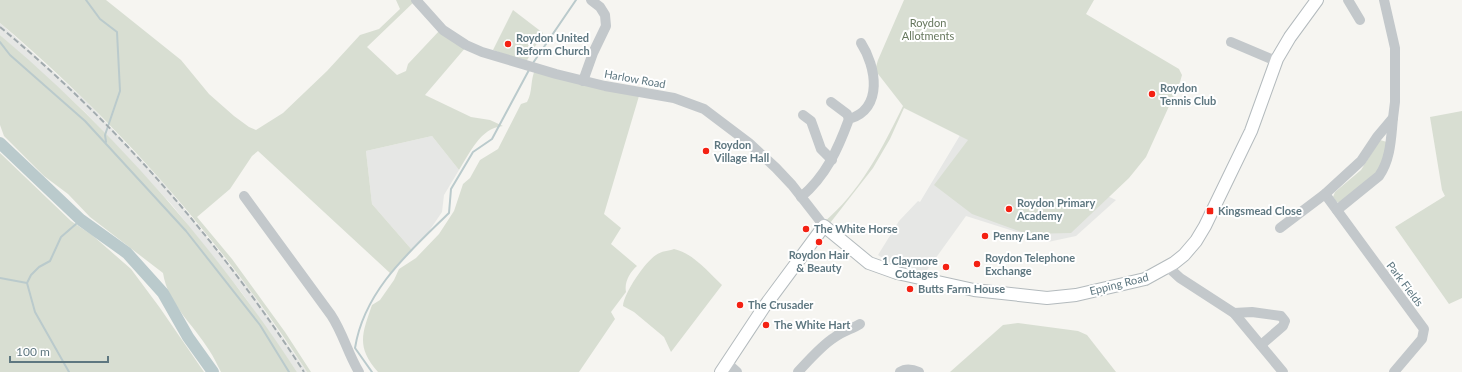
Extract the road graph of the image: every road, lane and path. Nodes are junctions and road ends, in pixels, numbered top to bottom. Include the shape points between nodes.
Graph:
1 (416, 0) edge
2 (592, 0) edge
3 (1317, 0) edge
4 (1348, 0) edge
5 (1384, 0) edge
6 (1360, 20) dead end
7 (1231, 42) dead end
8 (860, 43) dead end
9 (1276, 61) junction
10 (583, 81) junction
11 (831, 102) dead end
12 (803, 115) dead end
13 (1393, 118) junction
14 (849, 119) junction
15 (1376, 137) junction
16 (1390, 142) junction
17 (832, 160) junction
18 (1325, 194) junction
19 (244, 196) dead end
20 (801, 197) junction
21 (1336, 210) junction
22 (824, 226) junction
23 (1280, 228) dead end
24 (1168, 267) junction
25 (1234, 313) junction
26 (860, 324) dead end
27 (1261, 345) junction
28 (724, 368) edge
29 (359, 372) edge
30 (737, 372) edge
31 (798, 372) edge
32 (900, 372) edge
33 (919, 372) edge
34 (1283, 372) edge
35 (1394, 372) edge

1 - 10 street, Harlow Road via 443,30 466,45 505,60
2 - 10 street via 605,15 606,26
3 - 9 main road, Epping Road
4 - 6 street
5 - 13 street via 1395,48
7 - 9 street
8 - 14 street via 874,75 872,98 863,112
9 - 24 main road, Epping Road via 1251,131 1205,226 1184,255
10 - 20 street, Harlow Road via 674,98 704,109 749,143 785,177
11 - 14 street via 847,114
12 - 17 street via 811,121 821,148
13 - 15 street
13 - 16 street
14 - 17 street
15 - 16 street
15 - 18 street via 1361,161
16 - 21 street via 1387,161 1379,176
17 - 20 street via 815,184
18 - 21 street, Park Fields
18 - 23 street
19 - 29 street via 339,326 351,359
20 - 22 street, Harlow Road
21 - 35 street, Park Fields via 1424,329 1422,339
22 - 24 main road, Epping Road via 869,263 962,288 1007,294 1047,298 1076,295 1145,279
22 - 28 main road
24 - 25 street via 1186,282
25 - 27 street
25 - 27 street via 1252,312 1281,316 1285,321 1283,326
26 - 31 street via 833,338
27 - 34 street
28 - 30 street
32 - 33 street via 913,369

